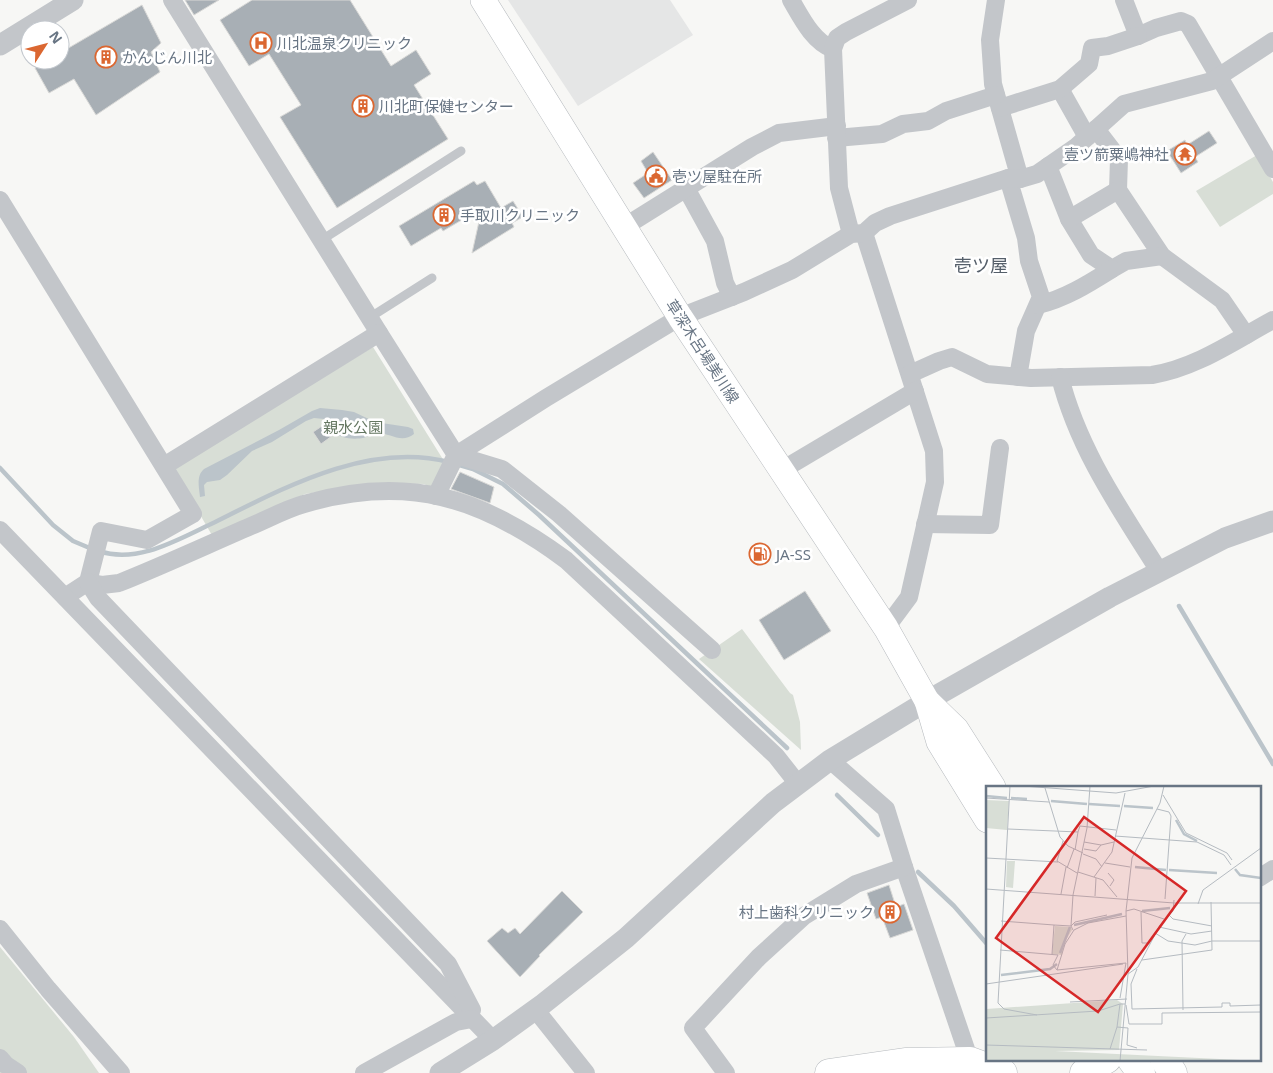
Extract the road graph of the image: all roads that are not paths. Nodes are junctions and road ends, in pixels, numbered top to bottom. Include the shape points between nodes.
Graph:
1 (72, 0) edge
2 (172, 0) edge
3 (482, 0) edge
4 (791, 0) edge
5 (908, 0) edge
6 (996, 0) edge
7 (1124, 0) edge
8 (1138, 36) junction
9 (1273, 41) edge
10 (0, 45) edge
11 (833, 49) junction
12 (1219, 76) junction
13 (1060, 89) junction
14 (998, 101) junction
15 (836, 132) junction
16 (1092, 133) junction
17 (461, 151) dead end
18 (1048, 166) junction
19 (1273, 169) edge
20 (1014, 178) junction
21 (686, 188) junction
22 (1118, 190) junction
23 (0, 200) edge
24 (1069, 220) junction
25 (624, 227) junction
26 (858, 233) junction
27 (320, 241) junction
28 (1162, 256) junction
29 (1112, 269) junction
30 (432, 278) dead end
31 (732, 297) junction
32 (1038, 305) junction
33 (680, 317) junction
34 (369, 318) junction
35 (1273, 320) edge
36 (379, 333) junction
37 (1246, 335) junction
38 (910, 374) junction
39 (1018, 377) junction
40 (1060, 377) junction
41 (915, 391) junction
42 (1000, 448) dead end
43 (456, 456) junction
44 (164, 466) junction
45 (782, 470) junction
46 (436, 496) junction
47 (1273, 521) edge
48 (925, 524) junction
49 (0, 530) edge
50 (1159, 571) junction
51 (90, 576) junction
52 (65, 597) junction
53 (886, 628) junction
54 (712, 650) dead end
55 (927, 701) junction
56 (830, 760) junction
57 (798, 784) junction
58 (992, 786) edge
59 (986, 818) edge
60 (904, 867) junction
61 (1273, 869) edge
62 (1260, 877) edge
63 (0, 929) edge
64 (535, 1009) junction
65 (475, 1021) junction
66 (493, 1040) junction
67 (0, 1058) edge
68 (1105, 1060) edge
69 (1133, 1060) edge
70 (1165, 1060) edge
71 (970, 1061) junction
72 (892, 1068) edge
73 (18, 1073) edge
74 (120, 1073) edge
75 (364, 1073) edge
76 (440, 1073) edge
77 (586, 1073) edge
78 (726, 1073) edge
79 (829, 1073) edge
80 (1003, 1073) edge
81 (1084, 1073) edge
82 (1140, 1073) edge
83 (1173, 1073) edge

1 - 10 street
2 - 27 street
3 - 25 main road, 草深木呂場美川線
4 - 11 street via 824,46
5 - 11 street via 846,32 837,38
6 - 14 street via 990,40 993,84
7 - 8 street
8 - 12 street via 1181,20 1188,24
8 - 13 street via 1092,48 1089,64
9 - 12 street
11 - 15 street
12 - 16 street via 1192,87 1124,104
12 - 19 street
13 - 14 street
13 - 16 street
14 - 15 street via 946,111 882,134
14 - 20 street
15 - 21 street via 779,133
15 - 26 street via 839,188
16 - 18 street
16 - 22 street via 1119,159
17 - 27 lane
18 - 20 street via 1037,174
18 - 24 street
20 - 26 street via 890,216
20 - 32 street via 1029,261 1041,297
21 - 25 street
21 - 31 street via 715,241 725,283
22 - 24 street
22 - 28 street
23 - 44 street
24 - 29 street via 1091,255
25 - 33 main road, 草深木呂場美川線
26 - 31 street via 792,270
26 - 38 street
27 - 34 street
28 - 29 street via 1126,261
28 - 37 street via 1222,300
29 - 32 street via 1057,300
30 - 34 lane
31 - 33 street
32 - 39 street via 1026,331
33 - 43 street
33 - 45 main road, 草深木呂場美川線
34 - 36 street
35 - 37 street
36 - 43 street
36 - 44 street
37 - 40 street via 1170,372
38 - 39 street via 952,357 987,374
38 - 41 street
39 - 40 street
40 - 50 street via 1065,399 1098,474
41 - 45 street
41 - 48 street via 934,451 935,482
42 - 48 street via 990,525
43 - 46 street
43 - 54 street via 502,470 559,514
44 - 51 street via 193,514 147,540 101,531
45 - 53 main road, 草深木呂場美川線
46 - 51 street via 414,491 380,490 302,504 119,583 102,585
46 - 57 street via 478,508 512,524 566,560 776,756
47 - 50 street via 1225,538
48 - 53 street via 909,597
49 - 52 street
50 - 55 street
51 - 52 street
51 - 65 street via 98,598 448,964
52 - 65 street
53 - 55 main road, 草深木呂場美川線
55 - 56 street
55 - 58 main road, 草深木呂場美川線 via 956,729
55 - 59 main road, 草深木呂場美川線 via 939,742
56 - 57 street
56 - 60 street via 886,808
57 - 64 street via 773,803 626,938
60 - 71 street
60 - 78 street via 856,884 804,916 758,957 693,1028
61 - 62 street
63 - 74 street
64 - 66 street
64 - 77 street
65 - 66 street
65 - 75 street via 456,1022
66 - 76 street
67 - 73 street
68 - 81 main road
69 - 82 main road
70 - 83 main road
71 - 72 main road via 905,1062
71 - 80 main road
72 - 79 main road

